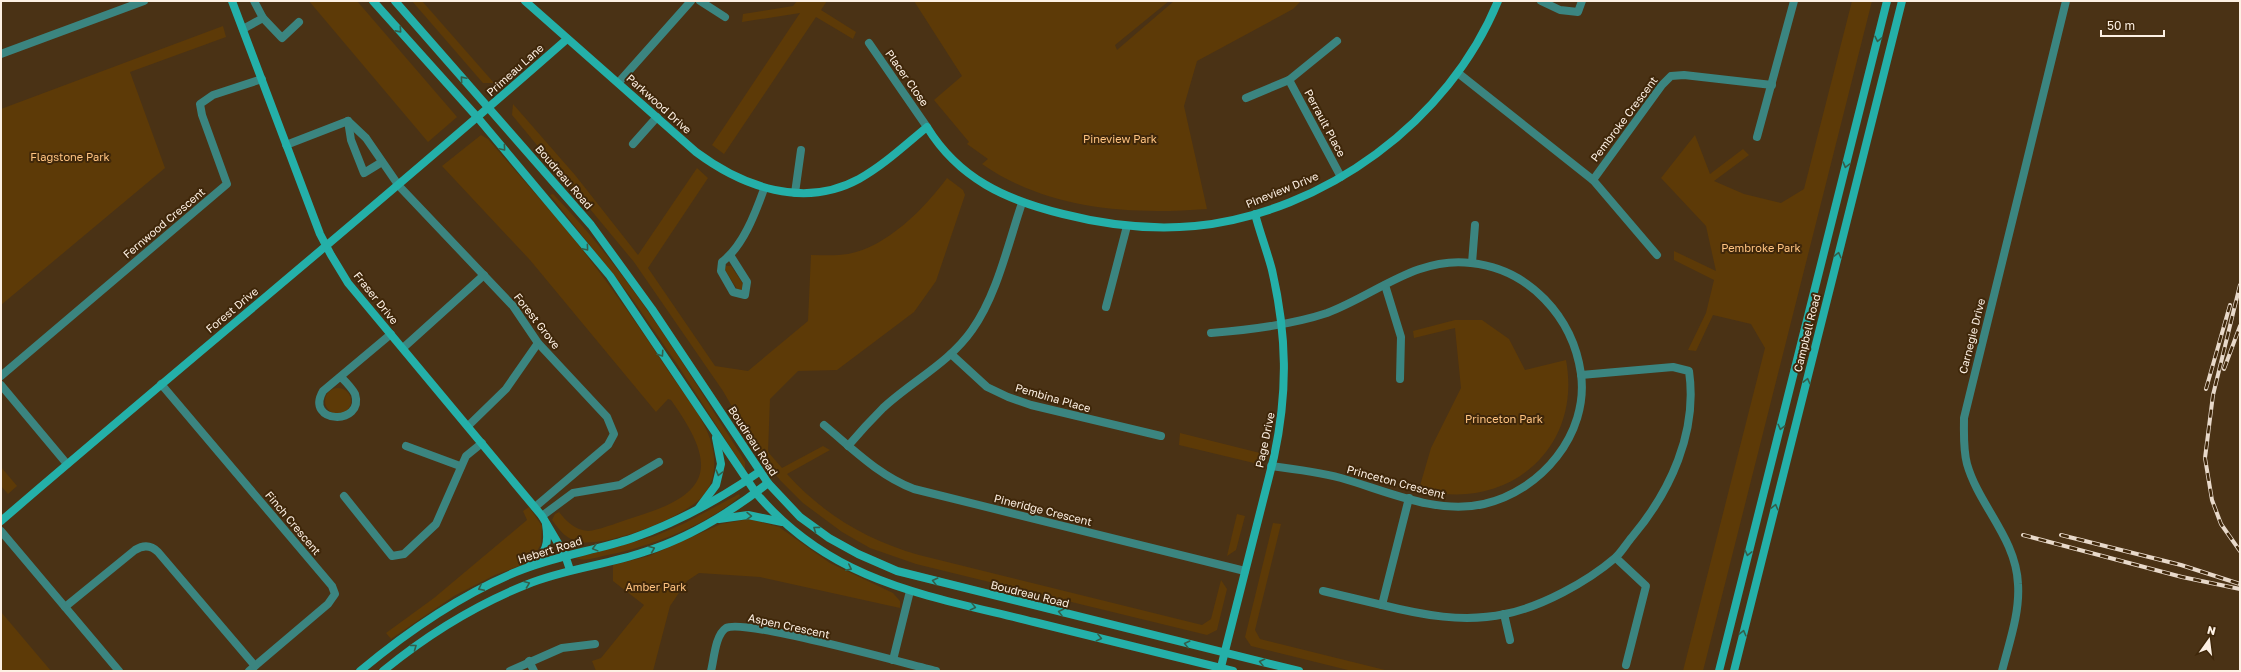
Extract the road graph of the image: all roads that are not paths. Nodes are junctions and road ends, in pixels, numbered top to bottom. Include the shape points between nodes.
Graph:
1 (144, 1) edge
2 (232, 1) edge
3 (254, 1) edge
4 (374, 1) edge
5 (395, 1) edge
6 (525, 1) edge
7 (691, 1) edge
8 (700, 1) edge
9 (1498, 1) edge
10 (1541, 1) edge
11 (1582, 1) edge
12 (1794, 1) edge
13 (1887, 1) edge
14 (1902, 1) edge
15 (2066, 1) edge
16 (725, 17) dead end
17 (263, 18) junction
18 (299, 22) dead end
19 (242, 29) junction
20 (567, 39) junction
21 (1337, 41) dead end
22 (869, 43) dead end
23 (1, 54) edge
24 (1458, 73) junction
25 (262, 79) junction
26 (1289, 80) junction
27 (618, 82) junction
28 (1772, 85) junction
29 (1246, 98) dead end
30 (489, 108) junction
31 (657, 117) junction
32 (478, 118) junction
33 (348, 121) junction
34 (927, 127) junction
35 (1757, 137) dead end
36 (633, 144) dead end
37 (286, 145) junction
38 (801, 150) dead end
39 (382, 162) junction
40 (1341, 177) junction
41 (1593, 180) junction
42 (399, 186) junction
43 (764, 189) junction
44 (796, 193) junction
45 (1022, 203) junction
46 (1255, 214) junction
47 (1475, 225) dead end
48 (1127, 226) junction
49 (326, 245) junction
50 (730, 255) junction
51 (1657, 255) dead end
52 (1472, 263) junction
53 (484, 275) junction
54 (1385, 285) junction
55 (1106, 307) dead end
56 (1282, 323) junction
57 (1211, 333) dead end
58 (391, 334) junction
59 (538, 342) junction
60 (403, 348) junction
61 (951, 354) junction
62 (1581, 375) junction
63 (1, 376) edge
64 (341, 377) junction
65 (1400, 379) dead end
66 (161, 384) junction
67 (1, 385) edge
68 (824, 425) dead end
69 (468, 426) junction
70 (715, 435) junction
71 (1161, 436) dead end
72 (482, 443) junction
73 (406, 446) dead end
74 (848, 446) junction
75 (658, 462) dead end
76 (67, 464) junction
77 (460, 466) junction
78 (1271, 466) junction
79 (759, 472) junction
80 (747, 480) junction
81 (768, 484) junction
82 (756, 493) junction
83 (344, 496) dead end
84 (1409, 498) junction
85 (535, 506) junction
86 (697, 510) junction
87 (544, 518) junction
88 (714, 520) junction
89 (1, 521) edge
90 (782, 522) junction
91 (1, 531) edge
92 (565, 555) junction
93 (1616, 558) junction
94 (570, 570) junction
95 (1245, 571) junction
96 (517, 572) junction
97 (910, 591) junction
98 (1323, 591) dead end
99 (1382, 605) junction
100 (65, 607) junction
101 (1504, 614) junction
102 (1510, 640) dead end
103 (595, 644) dead end
104 (1225, 653) junction
105 (893, 660) junction
106 (529, 661) junction
107 (1626, 665) dead end
108 (252, 669) edge
109 (1221, 670) edge
110 (119, 671) edge
111 (360, 671) edge
112 (383, 671) edge
113 (510, 671) edge
114 (534, 671) edge
115 (711, 671) edge
116 (936, 671) edge
117 (1233, 671) edge
118 (1299, 671) edge
119 (1719, 671) edge
120 (1734, 671) edge
121 (2002, 671) edge

1 - 23 street
2 - 19 main road, Fraser Drive
3 - 17 street
4 -> 32 main road
30 -> 5 main road, Boudreau Road
6 - 20 main road, Parkwood Drive
7 - 27 street
8 - 16 street
9 - 24 main road, Pineview Drive
10 - 11 street via 1560,10 1578,12
12 - 28 street
13 -> 119 main road, Campbell Road
120 -> 14 main road, Campbell Road
15 - 121 street, Carnegie Drive via 1964,418 1966,463 2010,548 2018,583 2015,616
17 - 18 street via 282,38
17 - 19 street
19 - 25 main road, Fraser Drive
20 - 27 main road, Parkwood Drive
20 - 30 main road, Primeau Lane
21 - 26 street
22 - 34 street, Placer Close
24 - 40 main road, Pineview Drive via 1440,95 1397,137
24 - 41 street, Pembroke Crescent
25 - 37 main road, Fraser Drive
25 - 63 street, Fernwood Crescent via 213,95 200,104 227,184
26 - 29 street
26 - 40 street, Perrault Place
27 - 31 main road, Parkwood Drive
28 - 35 street
28 - 41 street, Pembroke Crescent via 1684,75 1671,76
30 - 32 main road, Primeau Lane
30 - 79 main road, Boudreau Road via 591,225 652,309
31 - 36 street
31 - 43 main road, Parkwood Drive via 715,165
32 - 42 main road, Forest Drive
32 -> 70 main road via 610,276
33 - 37 street
33 - 39 street, Forest Grove via 366,138
33 - 39 street via 351,140 364,173
34 - 44 main road, Parkwood Drive via 891,157 857,180 821,191
34 - 45 main road, Pineview Drive via 947,156 969,175
37 - 49 main road, Fraser Drive
38 - 44 street
39 - 42 street, Forest Grove
40 - 46 main road, Pineview Drive
41 - 51 street, Pembroke Crescent
42 - 49 main road, Forest Drive
42 - 53 street, Forest Grove
43 - 44 main road, Parkwood Drive
43 - 50 street via 739,243
45 - 48 main road, Pineview Drive via 1087,220
45 - 61 street via 983,313 972,331
46 - 48 main road, Pineview Drive via 1195,226
46 - 56 main road, Page Drive via 1271,268
47 - 52 street
48 - 55 street
49 - 58 main road, Fraser Drive via 348,283
49 - 66 main road, Forest Drive
50 - 50 street via 722,262 721,272 733,292 746,295 747,282
52 - 54 street, Princeton Crescent via 1451,262 1431,265
52 - 62 street, Princeton Crescent via 1496,268 1515,276 1532,287 1554,308 1570,336
53 - 59 street, Forest Grove via 513,306
53 - 60 street
54 - 56 street, Princeton Crescent via 1326,313
54 - 65 street via 1400,337
56 - 57 street, Princeton Crescent
56 - 78 main road, Page Drive via 1285,384 1281,422
58 - 60 main road, Fraser Drive
58 - 64 street
59 - 69 street via 506,389
59 - 85 street, Forest Grove via 607,417 614,434 608,445
60 - 69 main road, Fraser Drive
61 - 71 street, Pembina Place via 987,386 1008,397 1031,405
61 - 74 street via 883,408
62 - 84 street, Princeton Crescent via 1580,399 1570,435 1558,456 1531,482 1496,500 1471,506 1445,507
62 - 93 street via 1673,367 1689,371 1687,426 1676,468 1648,518
64 - 64 street via 326,388 320,399 323,411 334,418 346,415 352,410 355,402 353,391
66 - 76 main road, Forest Drive
66 - 108 street, Finch Crescent via 332,586 335,594 328,604
67 - 76 street
68 - 74 street, Pineridge Crescent
69 - 72 main road, Fraser Drive
70 - 80 main road
70 -> 86 main road via 721,464 716,485
72 - 77 street via 466,456
72 - 85 main road, Fraser Drive
73 - 77 street
74 - 95 street, Pineridge Crescent via 881,473 914,489
75 - 87 street via 620,485 573,493
76 - 89 main road, Forest Drive
77 - 83 street via 436,524 404,554 392,556
78 - 84 street, Princeton Crescent via 1338,477
78 - 95 main road, Page Drive
79 - 80 main road, Hebert Road
79 - 81 main road, Boudreau Road
80 - 82 main road
80 - 86 main road, Hebert Road
81 - 82 main road
104 -> 81 main road, Boudreau Road via 883,566 845,548 815,528
82 - 88 main road
82 - 90 main road
84 - 99 street
85 - 87 main road, Fraser Drive
86 -> 92 main road, Hebert Road via 632,538
87 - 92 main road, Fraser Drive
87 - 96 main road via 548,542 545,552 536,561
88 -> 90 main road via 748,515
94 -> 88 main road via 645,552
90 -> 97 main road via 837,562 869,577
91 - 100 street
92 - 94 main road, Fraser Drive
92 - 96 main road, Hebert Road
93 - 101 street via 1564,592
93 - 107 street via 1646,586
112 -> 94 main road via 448,623 476,607
95 - 104 main road, Page Drive
96 -> 111 main road, Hebert Road via 482,587 438,612
97 - 105 street
97 -> 109 main road
98 - 99 street
99 - 101 street via 1427,615 1457,617
100 - 108 street, Finch Crescent via 135,550 143,546 151,547 158,552
100 - 110 street
101 - 102 street
103 - 106 street via 570,646
104 - 109 main road, Page Drive
118 -> 104 main road, Boudreau Road
105 - 115 street, Aspen Crescent via 775,632 734,626 726,628 720,636
105 - 116 street, Aspen Crescent
106 - 113 street
106 - 114 street
109 - 117 main road

